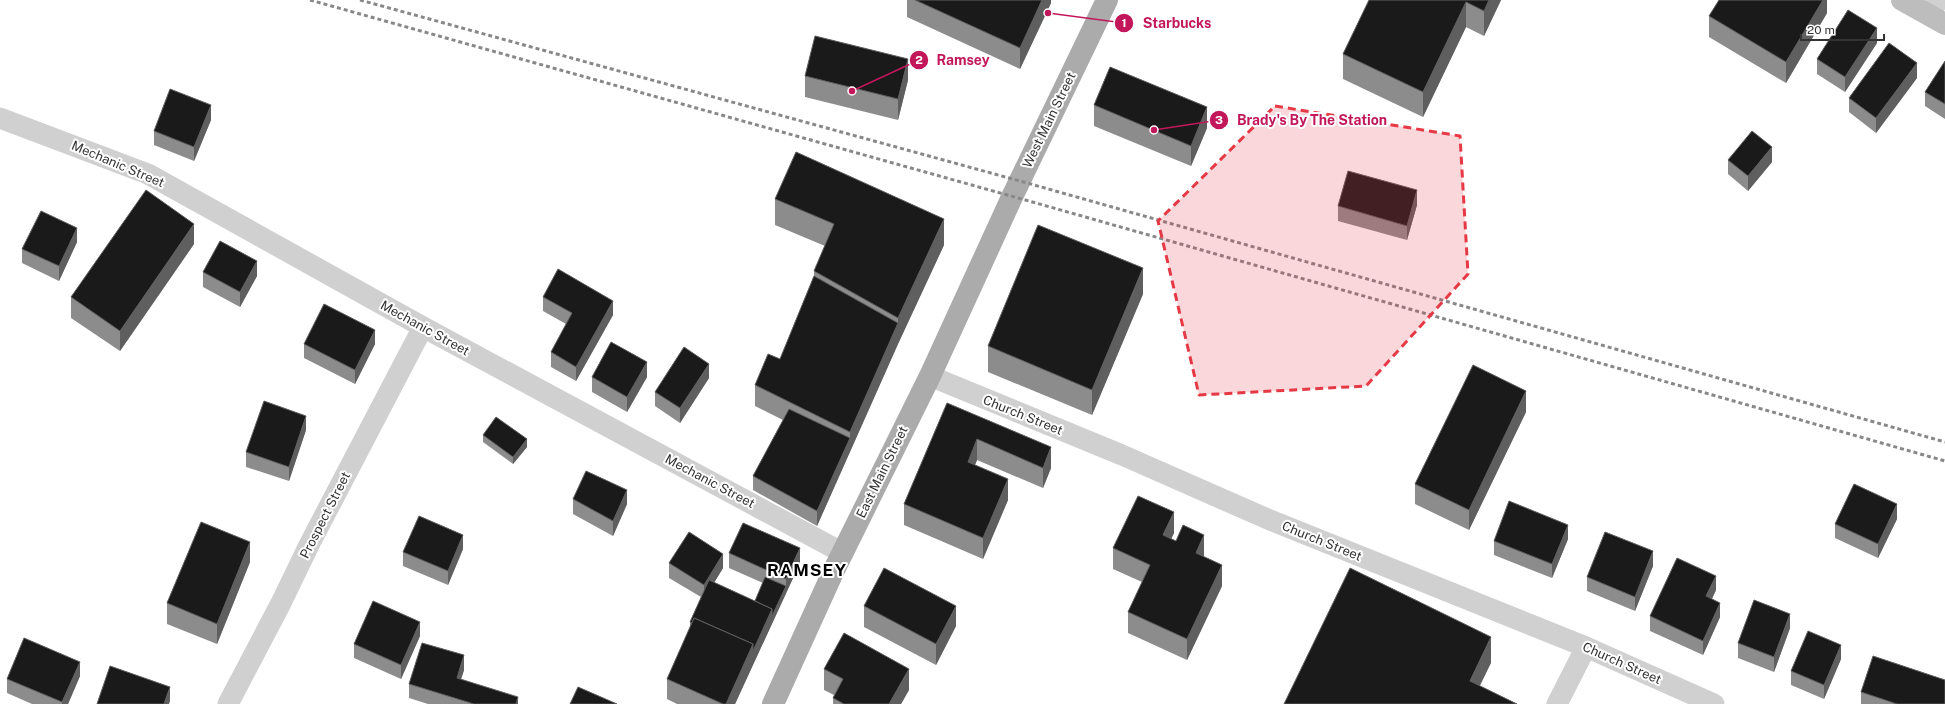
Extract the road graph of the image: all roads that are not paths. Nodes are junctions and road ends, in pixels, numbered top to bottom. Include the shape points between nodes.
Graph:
1 (1107, 0) edge
2 (1902, 0) edge
3 (1938, 13) edge
4 (0, 118) edge
5 (992, 241) joint
6 (423, 327) junction
7 (930, 376) junction
8 (843, 553) junction
9 (1586, 647) junction
10 (228, 704) edge
11 (773, 704) edge
12 (1557, 704) edge
13 (1714, 704) edge

1 - 5 main road, West Main Street
2 - 3 main road
4 - 6 street, Mechanic Street via 148,174
5 - 7 main road, East Main Street
6 - 8 street, Mechanic Street
6 - 10 street, Prospect Street
7 - 8 main road, East Main Street
7 - 9 street, Church Street via 1122,455 1270,520
8 - 11 main road, East Main Street
9 - 12 street
9 - 13 street, Church Street

